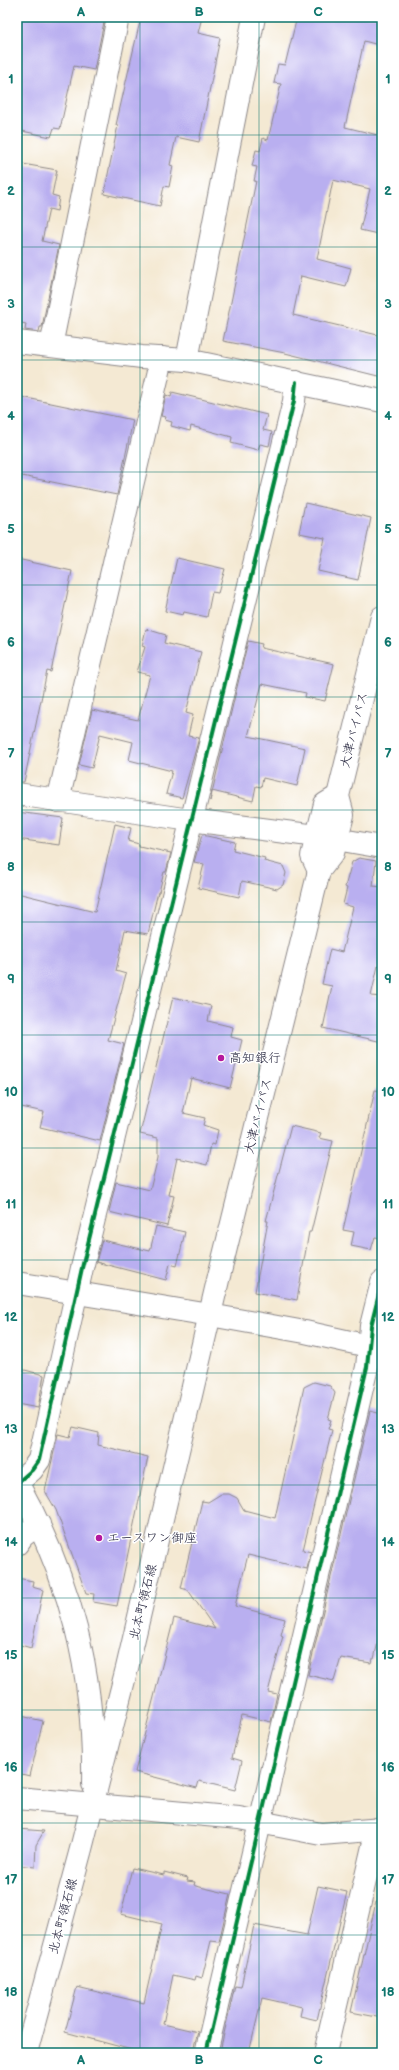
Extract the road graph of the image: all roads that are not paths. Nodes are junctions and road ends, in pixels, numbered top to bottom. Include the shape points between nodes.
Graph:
1 (118, 17) edge
2 (254, 17) edge
3 (17, 342) edge
4 (51, 346) junction
5 (162, 358) junction
6 (187, 360) junction
7 (296, 382) junction
8 (382, 401) edge
9 (382, 617) edge
10 (17, 794) edge
11 (58, 801) junction
12 (190, 820) junction
13 (327, 838) junction
14 (382, 847) edge
15 (382, 1282) edge
16 (17, 1283) edge
17 (77, 1293) junction
18 (210, 1315) junction
19 (375, 1348) edge
20 (17, 1482) edge
21 (39, 1524) junction
22 (17, 1544) edge
23 (17, 1798) edge
24 (93, 1804) junction
25 (259, 1822) junction
26 (379, 1829) edge
27 (26, 2053) edge
28 (206, 2053) edge
29 (325, 2053) edge

1 - 4 street
2 - 6 street
3 - 4 street
4 - 5 street
5 - 6 street
5 - 11 street
6 - 7 street
7 - 8 street
7 - 12 street via 294,401
9 - 13 street, 大津バイパス via 338,796 325,804
10 - 11 street
11 - 12 street
12 - 13 street
12 - 17 street
13 - 14 street
13 - 18 street, 大津バイパス via 312,856 319,871
15 - 19 street via 371,1326
16 - 17 street
17 - 18 street
17 - 20 street via 39,1460 32,1470
18 - 19 street
18 - 24 street, 北本町領石線
19 - 25 street via 367,1366
20 - 21 street
21 - 22 street via 27,1532
21 - 24 street via 72,1613 85,1666 92,1714
23 - 24 street
24 - 25 street
24 - 27 street, 北本町領石線
25 - 26 street via 321,1834
25 - 28 street via 212,2009
26 - 29 street

